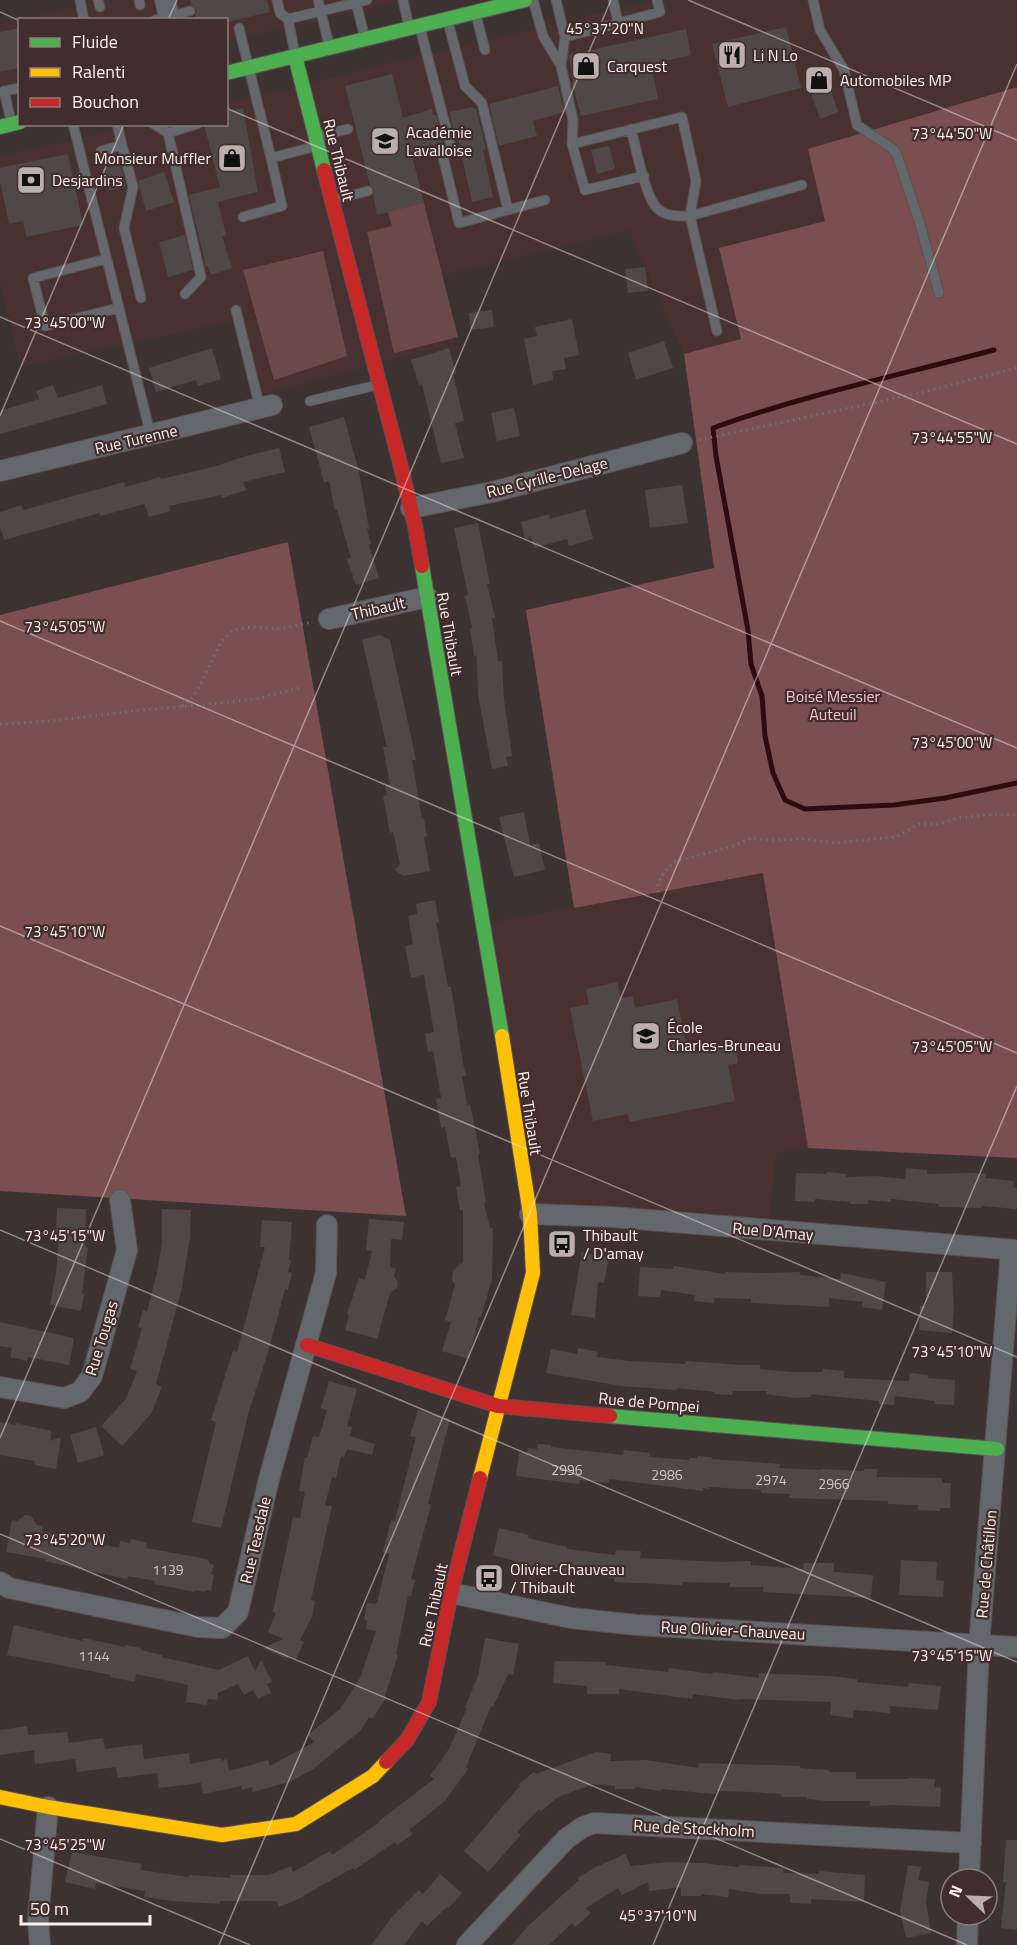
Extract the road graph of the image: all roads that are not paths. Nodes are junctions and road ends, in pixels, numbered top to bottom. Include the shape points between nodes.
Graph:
1 (80, 0) edge
2 (277, 0) edge
3 (318, 0) edge
4 (367, 0) edge
5 (403, 0) edge
6 (525, 0) edge
7 (533, 0) edge
8 (556, 0) edge
9 (613, 0) edge
10 (657, 0) edge
11 (813, 0) edge
12 (356, 3) junction
13 (321, 10) junction
14 (190, 11) dead end
15 (475, 12) junction
16 (165, 14) edge
17 (452, 15) junction
18 (84, 18) edge
19 (288, 19) junction
20 (618, 23) junction
21 (415, 27) junction
22 (238, 28) dead end
23 (565, 37) junction
24 (365, 39) junction
25 (329, 48) junction
26 (485, 50) dead end
27 (296, 56) junction
28 (561, 66) junction
29 (248, 68) junction
30 (228, 73) edge
31 (18, 88) edge
32 (10, 124) edge
33 (73, 126) edge
34 (117, 126) edge
35 (157, 126) edge
36 (191, 126) edge
37 (348, 129) dead end
38 (631, 129) junction
39 (168, 133) junction
40 (318, 141) junction
41 (572, 144) junction
42 (122, 145) junction
43 (101, 151) dead end
44 (271, 158) junction
45 (644, 176) junction
46 (802, 185) dead end
47 (368, 190) dead end
48 (333, 200) junction
49 (545, 200) dead end
50 (508, 210) junction
51 (690, 216) junction
52 (243, 217) dead end
53 (106, 259) junction
54 (939, 293) dead end
55 (185, 294) dead end
56 (141, 298) dead end
57 (118, 308) junction
58 (236, 310) dead end
59 (717, 331) dead end
60 (380, 384) junction
61 (310, 401) dead end
62 (266, 407) joint
63 (151, 436) junction
64 (682, 443) road end
65 (0, 471) edge
66 (411, 508) junction
67 (427, 597) junction
68 (328, 619) road end
69 (120, 1200) dead end
70 (530, 1214) junction
71 (327, 1225) dead end
72 (1014, 1250) edge
73 (307, 1345) junction
74 (0, 1387) edge
75 (498, 1406) junction
76 (997, 1449) junction
77 (0, 1582) edge
78 (451, 1593) junction
79 (980, 1645) junction
80 (1017, 1647) edge
81 (0, 1797) edge
82 (48, 1807) junction
83 (971, 1844) junction
84 (970, 1867) edge
85 (968, 1927) edge
86 (40, 1945) edge
87 (467, 1945) edge
88 (967, 1945) edge

1 - 18 lane
2 - 19 lane via 280,13
3 - 13 lane
4 - 12 lane
5 - 21 lane
6 - 15 street
7 - 28 lane via 543,36
8 - 23 lane
9 - 20 lane
10 - 20 lane via 660,12
11 - 54 lane via 820,30 844,70 857,125 897,155
12 - 13 lane
12 - 24 lane
13 - 19 lane
13 - 25 lane
14 - 16 lane
15 - 17 street
15 - 26 lane
17 - 21 street
17 - 50 lane via 465,86 482,103
19 - 27 lane
20 - 23 lane
21 - 24 street
21 - 50 lane via 450,143 443,157 459,223
22 - 29 lane
23 - 28 lane
24 - 25 street
25 - 27 street
27 - 29 street
27 - 40 street, Rue Thibault
28 - 41 lane via 573,120
29 - 30 street
29 - 44 lane
31 - 32 lane via 4,92
33 - 53 lane
34 - 42 lane
35 - 39 lane
36 - 39 lane
37 - 40 lane
38 - 41 lane
38 - 45 lane
38 - 51 lane via 682,117 696,182
39 - 55 lane via 201,277
40 - 44 lane
40 - 48 street, Rue Thibault
41 - 45 lane via 585,190
42 - 43 lane
42 - 56 lane via 133,187 124,228
44 - 52 lane via 282,206
45 - 51 lane via 657,208 673,215
46 - 51 lane
47 - 48 lane
48 - 60 street, Rue Thibault
49 - 50 lane
51 - 59 lane
53 - 57 lane
53 - 57 lane via 33,278 45,326
57 - 63 lane
58 - 62 lane
60 - 61 lane
60 - 66 street, Rue Thibault
62 - 63 street, Rue Turenne
63 - 65 street, Rue Turenne
64 - 66 street, Rue Cyrille-Delage via 492,492
66 - 67 street, Rue Thibault
67 - 68 street, Thibault
67 - 70 street, Rue Thibault
69 - 74 street, Rue Tougas via 127,1250 92,1376 80,1392 64,1398
70 - 72 street, Rue D'Amay via 612,1217
70 - 75 street, Rue Thibault via 532,1273
71 - 73 street, Rue Teasdale via 326,1273
72 - 76 street, Rue de Châtillon
73 - 75 street, Rue de Pompei
73 - 77 street, Rue Teasdale via 268,1479 238,1612 222,1628 109,1609 9,1588
75 - 76 street, Rue de Pompei
75 - 78 street, Rue Thibault
76 - 79 street, Rue de Châtillon
78 - 79 street, Rue Olivier-Chauveau via 571,1618 637,1625
78 - 82 street, Rue Thibault via 429,1702 407,1740 373,1776 296,1824 222,1835
79 - 80 street, Rue Olivier-Chauveau
79 - 83 street, Rue de Châtillon
81 - 82 street, Rue Thibault
82 - 86 street via 38,1919
83 - 84 street, Rue de Châtillon
83 - 87 street, Rue de Stockholm via 594,1824 566,1839
85 - 88 street

